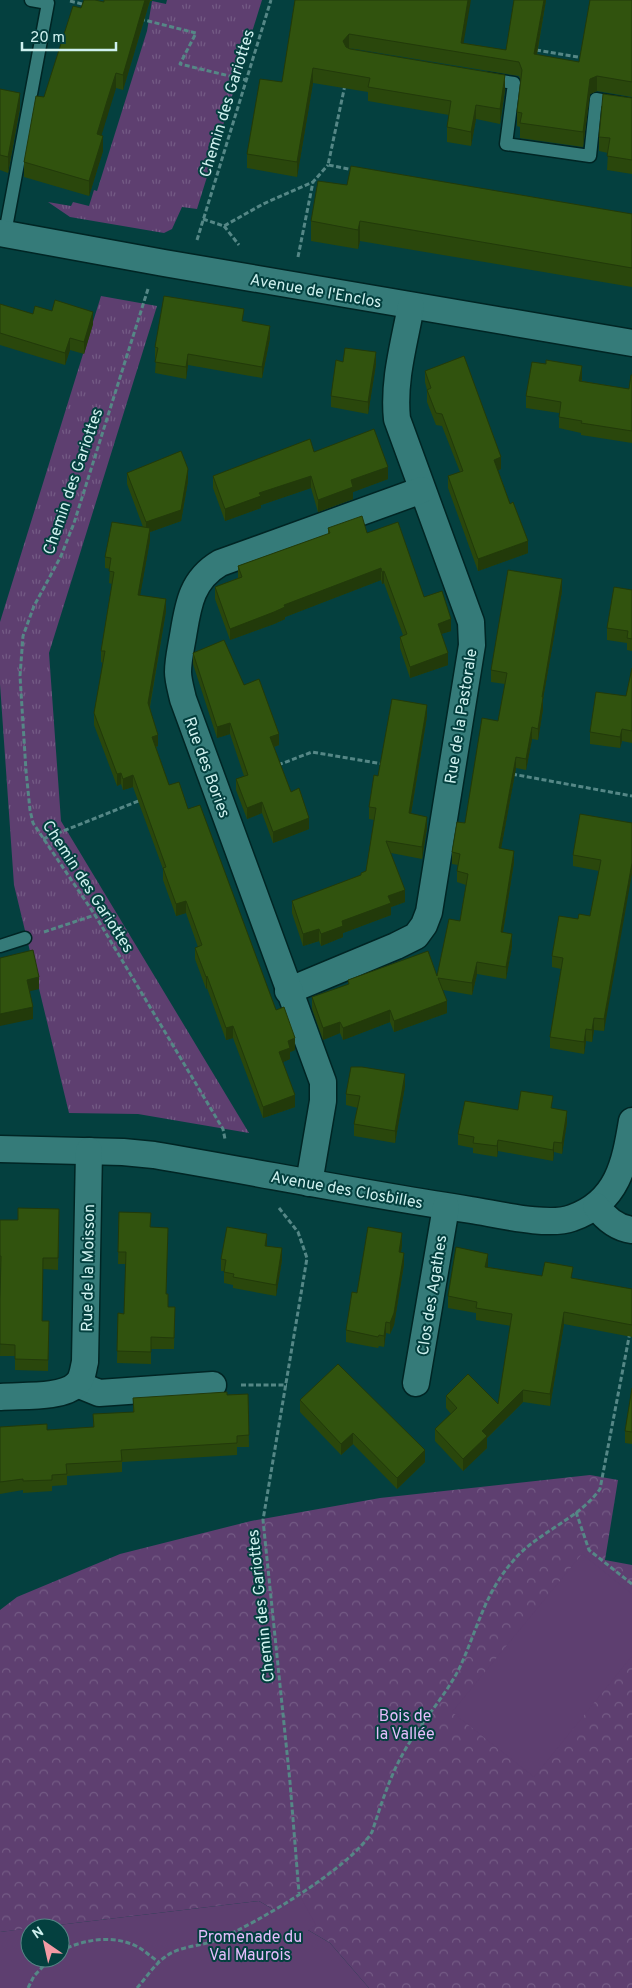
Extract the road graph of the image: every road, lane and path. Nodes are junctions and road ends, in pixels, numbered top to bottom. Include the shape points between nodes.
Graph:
1 (31, 0) edge
2 (64, 0) edge
3 (271, 0) edge
4 (93, 7) edge
5 (130, 16) edge
6 (530, 49) edge
7 (591, 59) edge
8 (475, 77) edge
9 (246, 80) junction
10 (345, 83) edge
11 (632, 105) edge
12 (328, 165) junction
13 (357, 171) edge
14 (313, 182) junction
15 (203, 219) junction
16 (224, 226) junction
17 (2, 233) edge
18 (196, 243) dead end
19 (243, 251) dead end
20 (298, 260) dead end
21 (149, 287) dead end
22 (411, 306) junction
23 (632, 343) edge
24 (422, 490) junction
25 (277, 765) edge
26 (391, 765) edge
27 (506, 773) edge
28 (632, 796) edge
29 (142, 800) edge
30 (43, 839) junction
31 (94, 915) junction
32 (25, 938) joint
33 (0, 946) edge
34 (288, 990) junction
35 (632, 1121) edge
36 (223, 1146) dead end
37 (0, 1149) edge
38 (89, 1151) junction
39 (309, 1183) junction
40 (278, 1206) dead end
41 (446, 1206) junction
42 (596, 1206) junction
43 (632, 1230) edge
44 (630, 1331) edge
45 (416, 1383) dead end
46 (77, 1384) junction
47 (213, 1385) joint
48 (287, 1385) junction
49 (0, 1397) edge
50 (576, 1512) junction
51 (632, 1584) edge
52 (299, 1894) junction
53 (70, 1946) edge
54 (159, 1962) junction
55 (41, 1968) edge
56 (28, 1988) edge
57 (137, 1988) edge

1 - 17 lane via 48,2
2 - 4 path
3 - 9 path, Chemin des Gariottes
5 - 9 path via 196,32 180,64
6 - 7 path
8 - 11 lane via 514,83 506,144 590,156 596,99
9 - 15 path, Chemin des Gariottes
10 - 12 path
12 - 13 path
12 - 14 path
14 - 16 path
14 - 20 path
15 - 16 path
15 - 18 path, Chemin des Gariottes
16 - 19 path
17 - 22 street, Avenue de l'Enclos
21 - 30 path, Chemin des Gariottes via 74,524 23,636 20,676 30,810 33,823
22 - 23 street, Avenue de l'Enclos
22 - 24 street, Rue de la Pastorale via 395,402 397,419
24 - 34 street, Rue de la Pastorale via 471,622 472,646 430,912 416,936
24 - 34 street, Rue des Bories via 220,563 200,579 187,610 178,673 183,699
25 - 26 path via 312,752
27 - 28 path
29 - 30 path
30 - 31 path, Chemin des Gariottes
31 - 32 path
31 - 36 path, Chemin des Gariottes via 224,1129
32 - 33 lane
34 - 39 street, Rue des Bories via 323,1082 323,1101
35 - 42 street, Avenue des Closbilles via 621,1170 612,1188
37 - 38 street, Avenue des Closbilles
38 - 39 street, Avenue des Closbilles via 154,1155
38 - 46 street, Rue de la Moisson via 85,1362
39 - 41 street, Avenue des Closbilles
40 - 48 path, Chemin des Gariottes via 298,1232 308,1258
41 - 42 street, Avenue des Closbilles via 560,1221
41 - 45 street, Clos des Agathes
42 - 43 street via 604,1217
44 - 50 path via 603,1483 595,1496
46 - 47 street via 99,1393
46 - 49 street via 59,1393
47 - 48 path
48 - 52 path, Chemin des Gariottes via 264,1520
50 - 51 path via 588,1550
50 - 52 path via 515,1558 501,1574 458,1670 398,1761 372,1832 362,1847
52 - 54 path via 221,1939 173,1952
53 - 54 path via 113,1939 135,1946
54 - 57 path
55 - 56 path

